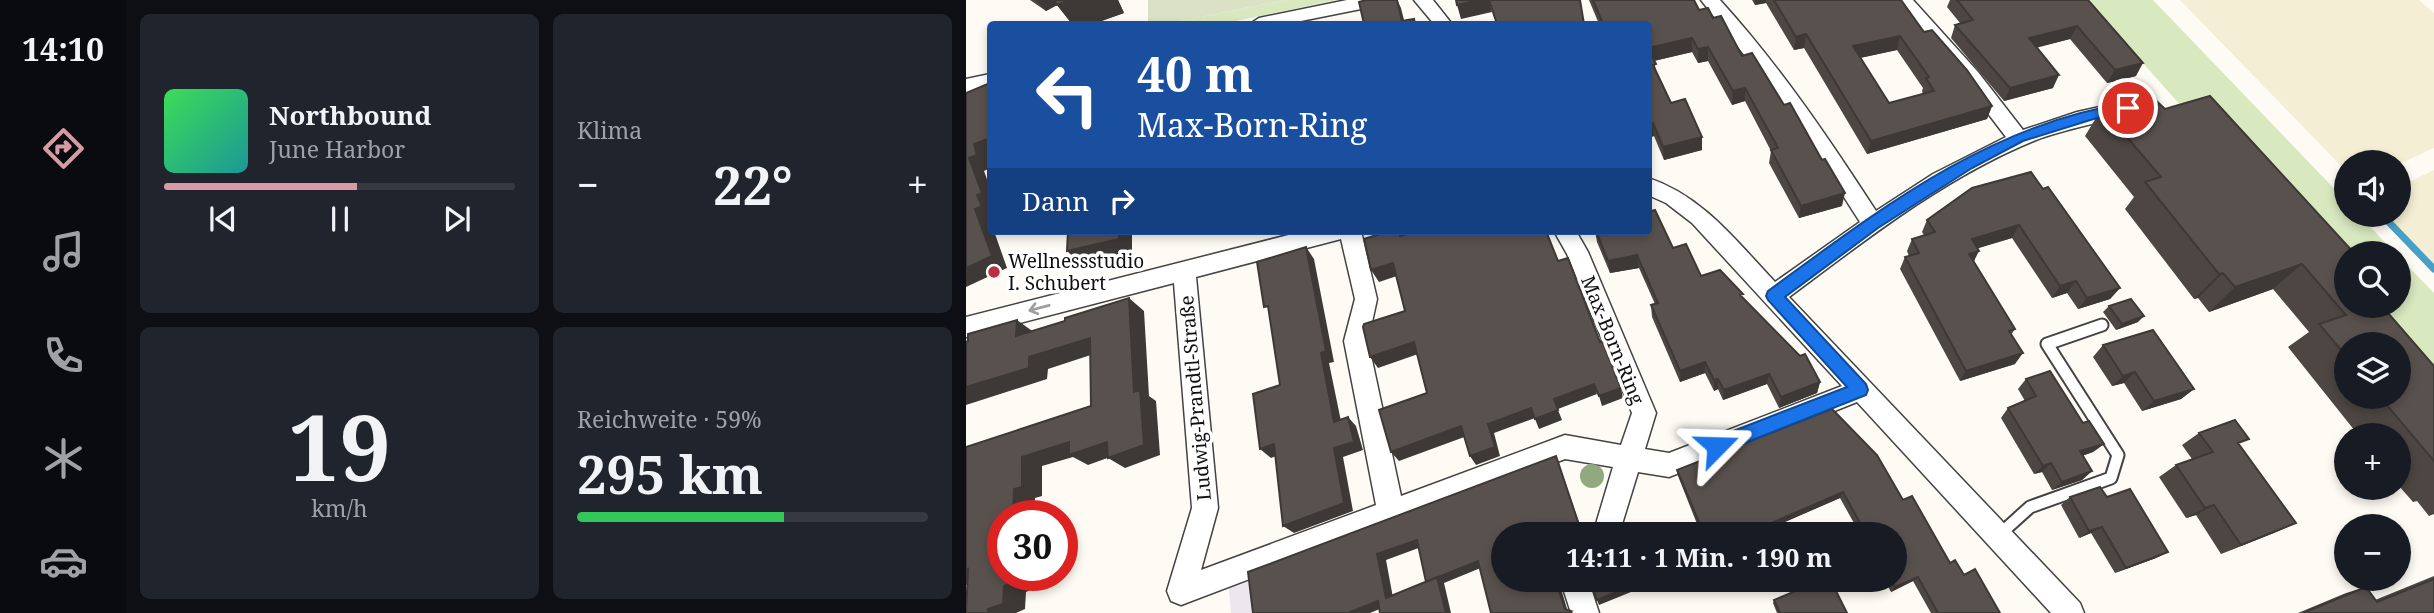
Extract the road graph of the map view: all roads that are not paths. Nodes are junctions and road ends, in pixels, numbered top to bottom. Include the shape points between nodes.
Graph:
1 (1376, 0) edge
2 (1423, 0) edge
3 (1710, 0) edge
4 (1903, 0) edge
5 (1274, 21) edge
6 (1440, 21) edge
7 (987, 82) edge
8 (966, 86) edge
9 (2141, 108) edge
10 (2018, 138) junction
11 (1652, 188) edge
12 (1872, 223) junction
13 (1323, 235) edge
14 (1351, 235) edge
15 (1567, 235) edge
16 (1184, 271) junction
17 (1774, 296) junction
18 (2102, 326) dead end
19 (966, 327) edge
20 (1860, 390) junction
21 (1629, 458) junction
22 (1391, 513) junction
23 (1610, 522) edge
24 (1998, 536) junction
25 (1578, 592) edge
26 (1584, 613) edge
27 (2070, 613) edge

1 - 5 street
2 - 6 street
3 - 12 street via 1776,76
4 - 10 street
7 - 8 street
9 - 10 street via 2100,113
10 - 12 street
11 - 17 street via 1700,217
12 - 17 street
13 - 16 street
14 - 22 street via 1366,299 1356,341
15 - 21 street, Max-Born-Ring via 1644,413
16 -> 19 street
16 - 22 street, Ludwig-Prandtl-Straße via 1205,508 1181,591
17 - 20 street
18 - 24 lane via 2047,344 2118,455 2111,478 2030,506
20 - 21 street via 1669,465
20 - 24 street
21 - 22 street, Ludwig-Prandtl-Straße via 1565,447
21 - 23 street
24 - 27 street
25 - 26 street

